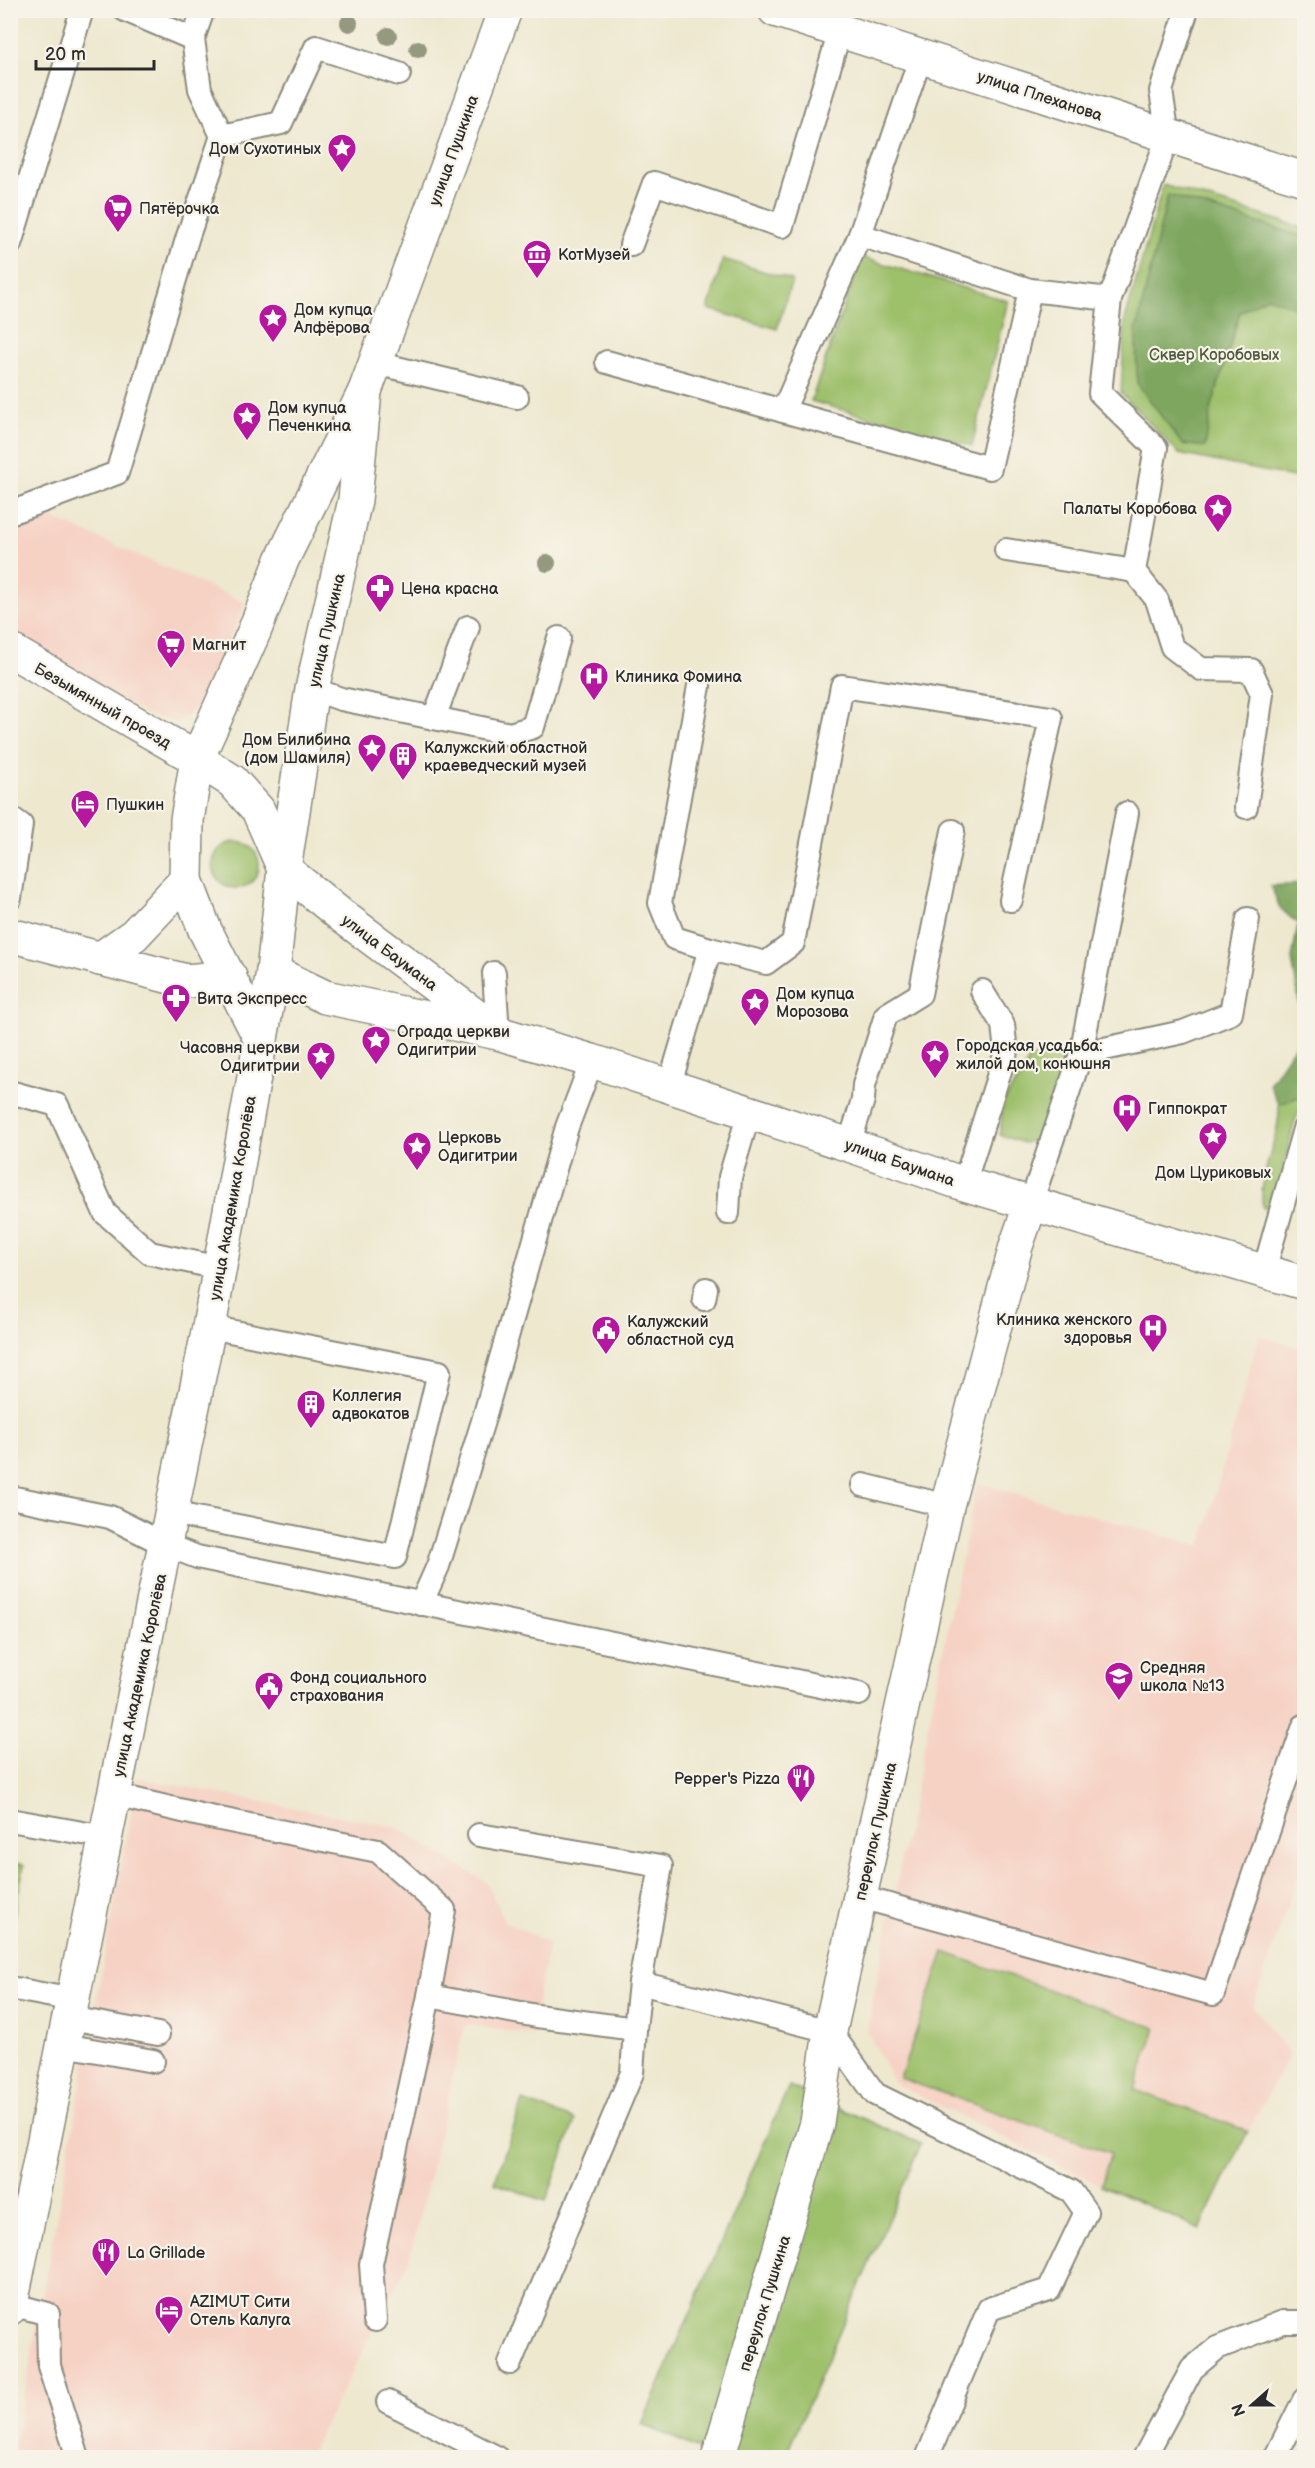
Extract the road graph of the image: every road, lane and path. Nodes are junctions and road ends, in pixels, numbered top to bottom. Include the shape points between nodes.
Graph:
1 (82, 10) edge
2 (124, 10) edge
3 (203, 10) edge
4 (505, 10) edge
5 (775, 10) edge
6 (1187, 10) edge
7 (840, 31) junction
8 (193, 39) junction
9 (921, 57) junction
10 (399, 74) dead end
11 (222, 136) junction
12 (1168, 136) junction
13 (1305, 179) edge
14 (860, 235) junction
15 (10, 244) edge
16 (631, 245) dead end
17 (1030, 290) junction
18 (1110, 299) junction
19 (607, 362) dead end
20 (371, 377) junction
21 (517, 397) dead end
22 (783, 411) junction
23 (10, 513) edge
24 (1006, 550) dead end
25 (1134, 571) junction
26 (468, 627) dead end
27 (559, 638) dead end
28 (10, 650) edge
29 (699, 686) dead end
30 (312, 689) junction
31 (434, 718) junction
32 (196, 759) junction
33 (1246, 807) dead end
34 (258, 810) junction
35 (1127, 813) dead end
36 (10, 817) edge
37 (187, 820) junction
38 (953, 831) dead end
39 (284, 869) junction
40 (186, 879) junction
41 (10, 898) edge
42 (1011, 900) dead end
43 (1248, 919) dead end
44 (10, 935) edge
45 (710, 949) junction
46 (100, 958) junction
47 (273, 972) junction
48 (494, 973) dead end
49 (230, 977) junction
50 (982, 991) dead end
51 (498, 1033) junction
52 (261, 1040) junction
53 (1081, 1054) junction
54 (592, 1061) junction
55 (669, 1087) junction
56 (10, 1092) edge
57 (749, 1113) junction
58 (1305, 1129) edge
59 (849, 1144) junction
60 (964, 1184) junction
61 (1031, 1203) junction
62 (728, 1213) dead end
63 (219, 1268) junction
64 (1264, 1270) junction
65 (1305, 1282) edge
66 (209, 1327) junction
67 (863, 1485) dead end
68 (10, 1497) edge
69 (947, 1506) junction
70 (171, 1513) junction
71 (166, 1545) junction
72 (421, 1604) junction
73 (859, 1694) dead end
74 (1305, 1726) edge
75 (115, 1795) junction
76 (10, 1820) edge
77 (479, 1834) dead end
78 (105, 1837) junction
79 (860, 1897) junction
80 (640, 1983) junction
81 (10, 1988) edge
82 (429, 1996) junction
83 (69, 2021) junction
84 (635, 2029) junction
85 (830, 2031) junction
86 (158, 2034) dead end
87 (153, 2061) dead end
88 (11, 2306) edge
89 (375, 2320) dead end
90 (1305, 2322) edge
91 (510, 2363) dead end
92 (1305, 2400) edge
93 (388, 2402) dead end
94 (78, 2457) edge
95 (498, 2457) edge
96 (718, 2457) edge
97 (927, 2457) edge
98 (1144, 2457) edge
99 (1275, 2457) edge

1 - 15 lane
2 - 8 lane
3 - 8 lane
4 - 20 street, улица Пушкина
5 - 7 street, улица Плеханова
6 - 12 lane via 1161,91
7 - 9 street, улица Плеханова
7 - 16 lane via 782,226 654,183
8 - 11 lane via 200,89
9 - 12 street, улица Плеханова
9 - 14 lane
10 - 11 lane via 316,47 281,123
11 - 23 lane via 117,473
12 - 13 street, улица Плеханова
12 - 18 lane
14 - 17 lane
14 - 22 lane
17 - 18 lane
17 - 22 lane via 990,468
18 - 25 lane via 1100,393 1156,448
19 - 22 lane
20 - 21 lane
20 - 30 street, улица Пушкина via 355,500
20 - 32 street, улица Пушкина via 282,560
24 - 25 lane
25 - 33 lane via 1157,600 1172,647 1201,669 1251,670 1262,694
26 - 31 lane
27 - 31 lane via 533,727 510,734
28 - 32 street, Безымянный проезд
29 - 45 lane via 660,903 674,939
30 - 31 lane via 341,699
30 - 39 street, улица Пушкина
32 - 34 street, Безымянный проезд via 232,781
32 - 37 street, улица Пушкина
34 - 37 street via 232,798 210,804
34 - 39 street, Безымянный проезд
35 - 53 lane
36 - 41 lane via 21,825
37 - 40 street, улица Пушкина
38 - 59 lane via 920,994 886,1015
39 - 47 street, улица Пушкина
39 - 51 street, улица Баумана
40 - 46 street via 134,935
40 - 49 street via 205,930
42 - 45 lane via 1051,718 842,686 793,943 766,963
43 - 53 lane via 1231,1013 1184,1032
44 - 46 street
45 - 55 lane
46 - 49 street via 186,981
47 - 49 street via 258,979
47 - 51 street, улица Баумана via 325,998
47 - 52 street, улица Академика Королёва
48 - 51 lane
49 - 52 street
50 - 60 lane via 1003,1025 1006,1052
51 - 54 street, улица Баумана
52 - 63 street, улица Академика Королёва
53 - 61 lane
54 - 55 street, улица Баумана
54 - 72 lane via 567,1127 438,1566
55 - 57 street, улица Баумана
56 - 63 lane via 57,1106 105,1213 150,1253
57 - 59 street, улица Баумана
57 - 62 lane via 730,1177
58 - 64 lane
59 - 60 street, улица Баумана
60 - 61 street, улица Баумана
61 - 64 street, улица Баумана
61 - 69 street, переулок Пушкина
63 - 66 street, улица Академика Королёва
64 - 65 street, улица Баумана
66 - 70 street, улица Академика Королёва
66 - 70 lane via 439,1372 395,1557
67 - 69 lane
68 - 71 lane via 110,1517
69 - 79 street, переулок Пушкина
70 - 71 street, улица Академика Королёва
71 - 72 lane via 197,1557
71 - 75 street, улица Академика Королёва
72 - 73 lane
74 - 79 lane via 1213,1994
75 - 78 street, улица Академика Королёва
75 - 82 lane via 378,1851 444,1910
76 - 78 lane
77 - 80 lane via 661,1866
78 - 83 street, улица Академика Королёва
79 - 85 street, переулок Пушкина
80 - 84 lane
80 - 85 lane
81 - 83 lane
82 - 84 lane
82 - 89 lane via 371,2264
83 - 86 lane
83 - 87 lane
83 - 88 street, улица Академика Королёва
84 - 91 lane via 632,2073
85 - 96 street, переулок Пушкина via 817,2123
85 - 97 lane via 875,2094 1071,2191 1086,2212 1049,2290 989,2308
88 - 94 lane via 48,2314 49,2366
90 - 98 lane via 1283,2322 1217,2348 1192,2369
92 - 99 lane
93 - 95 lane

